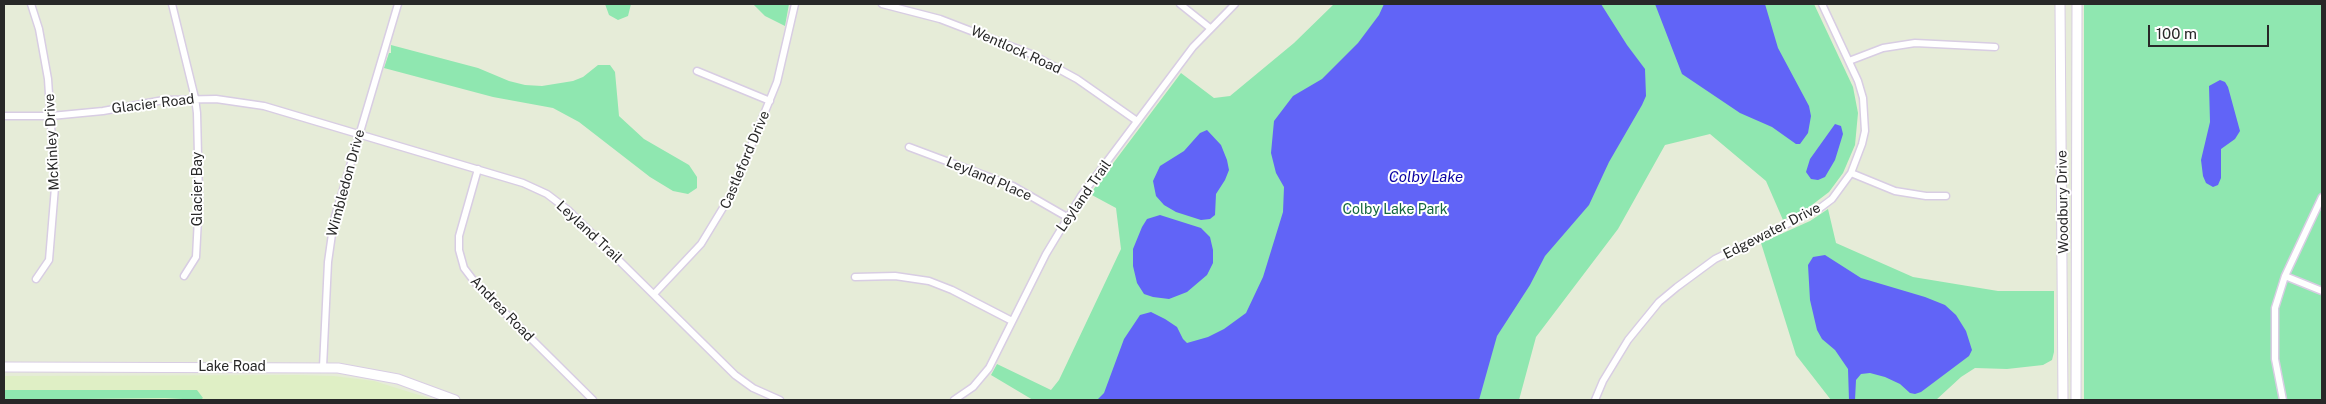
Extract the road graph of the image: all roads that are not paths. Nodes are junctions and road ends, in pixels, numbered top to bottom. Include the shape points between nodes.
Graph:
1 (31, 4) edge
2 (172, 4) edge
3 (398, 4) edge
4 (795, 4) edge
5 (882, 4) edge
6 (1180, 4) edge
7 (1235, 4) edge
8 (1822, 4) edge
9 (2060, 4) edge
10 (2077, 4) edge
11 (1210, 28) junction
12 (1995, 47) dead end
13 (1849, 61) junction
14 (697, 71) dead end
15 (195, 98) junction
16 (770, 101) junction
17 (4, 116) edge
18 (51, 116) junction
19 (1137, 121) junction
20 (358, 134) junction
21 (909, 146) dead end
22 (478, 170) junction
23 (1851, 173) junction
24 (1946, 196) dead end
25 (2322, 197) edge
26 (1067, 217) junction
27 (184, 276) dead end
28 (2285, 276) junction
29 (855, 277) dead end
30 (36, 279) dead end
31 (2322, 291) edge
32 (654, 294) junction
33 (1012, 321) junction
34 (4, 367) edge
35 (323, 367) junction
36 (454, 400) edge
37 (592, 400) edge
38 (780, 400) edge
39 (954, 400) edge
40 (1595, 400) edge
41 (2063, 400) edge
42 (2076, 400) edge
43 (2283, 400) edge

1 - 18 street, McKinley Drive via 45,56
2 - 15 street, Glacier Bay
3 - 20 street, Wimbledon Drive
4 - 16 street, Castleford Drive via 784,57
5 - 19 street, Wentlock Road via 940,19 1024,50 1077,78
6 - 11 street
7 - 11 street, Leyland Trail
8 - 13 street, Edgewater Drive
9 - 41 main road, Woodbury Drive
10 - 42 main road, Woodbury Drive
11 - 19 street, Leyland Trail
12 - 13 street via 1915,43 1883,48
13 - 23 street, Edgewater Drive via 1858,81 1865,116 1862,144
14 - 16 street
15 - 18 street, Glacier Road
15 - 20 street, Glacier Road via 264,106
15 - 27 street, Glacier Bay via 199,199 196,257
16 - 32 street, Castleford Drive via 718,220 694,252
17 - 18 street, Glacier Road
18 - 30 street, McKinley Drive via 55,187 49,260
19 - 26 street, Leyland Trail
20 - 22 street, Leyland Trail
20 - 35 street, Wimbledon Drive via 330,244
21 - 26 street, Leyland Place via 1013,186
22 - 32 street, Leyland Trail via 528,185 555,200
22 - 37 street, Andrea Road via 459,232 463,265 477,285
23 - 24 street via 1895,191
23 - 40 street, Edgewater Drive via 1832,199 1820,208 1715,260 1659,302 1628,340
25 - 28 street
26 - 33 street, Leyland Trail
28 - 31 street
28 - 43 street via 2275,308 2274,325 2275,359
29 - 33 street via 895,276 934,283
32 - 38 street, Leyland Trail via 735,374 753,388
33 - 39 street, Leyland Trail via 984,375 970,390
34 - 35 main road, Lake Road
35 - 36 main road, Lake Road via 398,379

